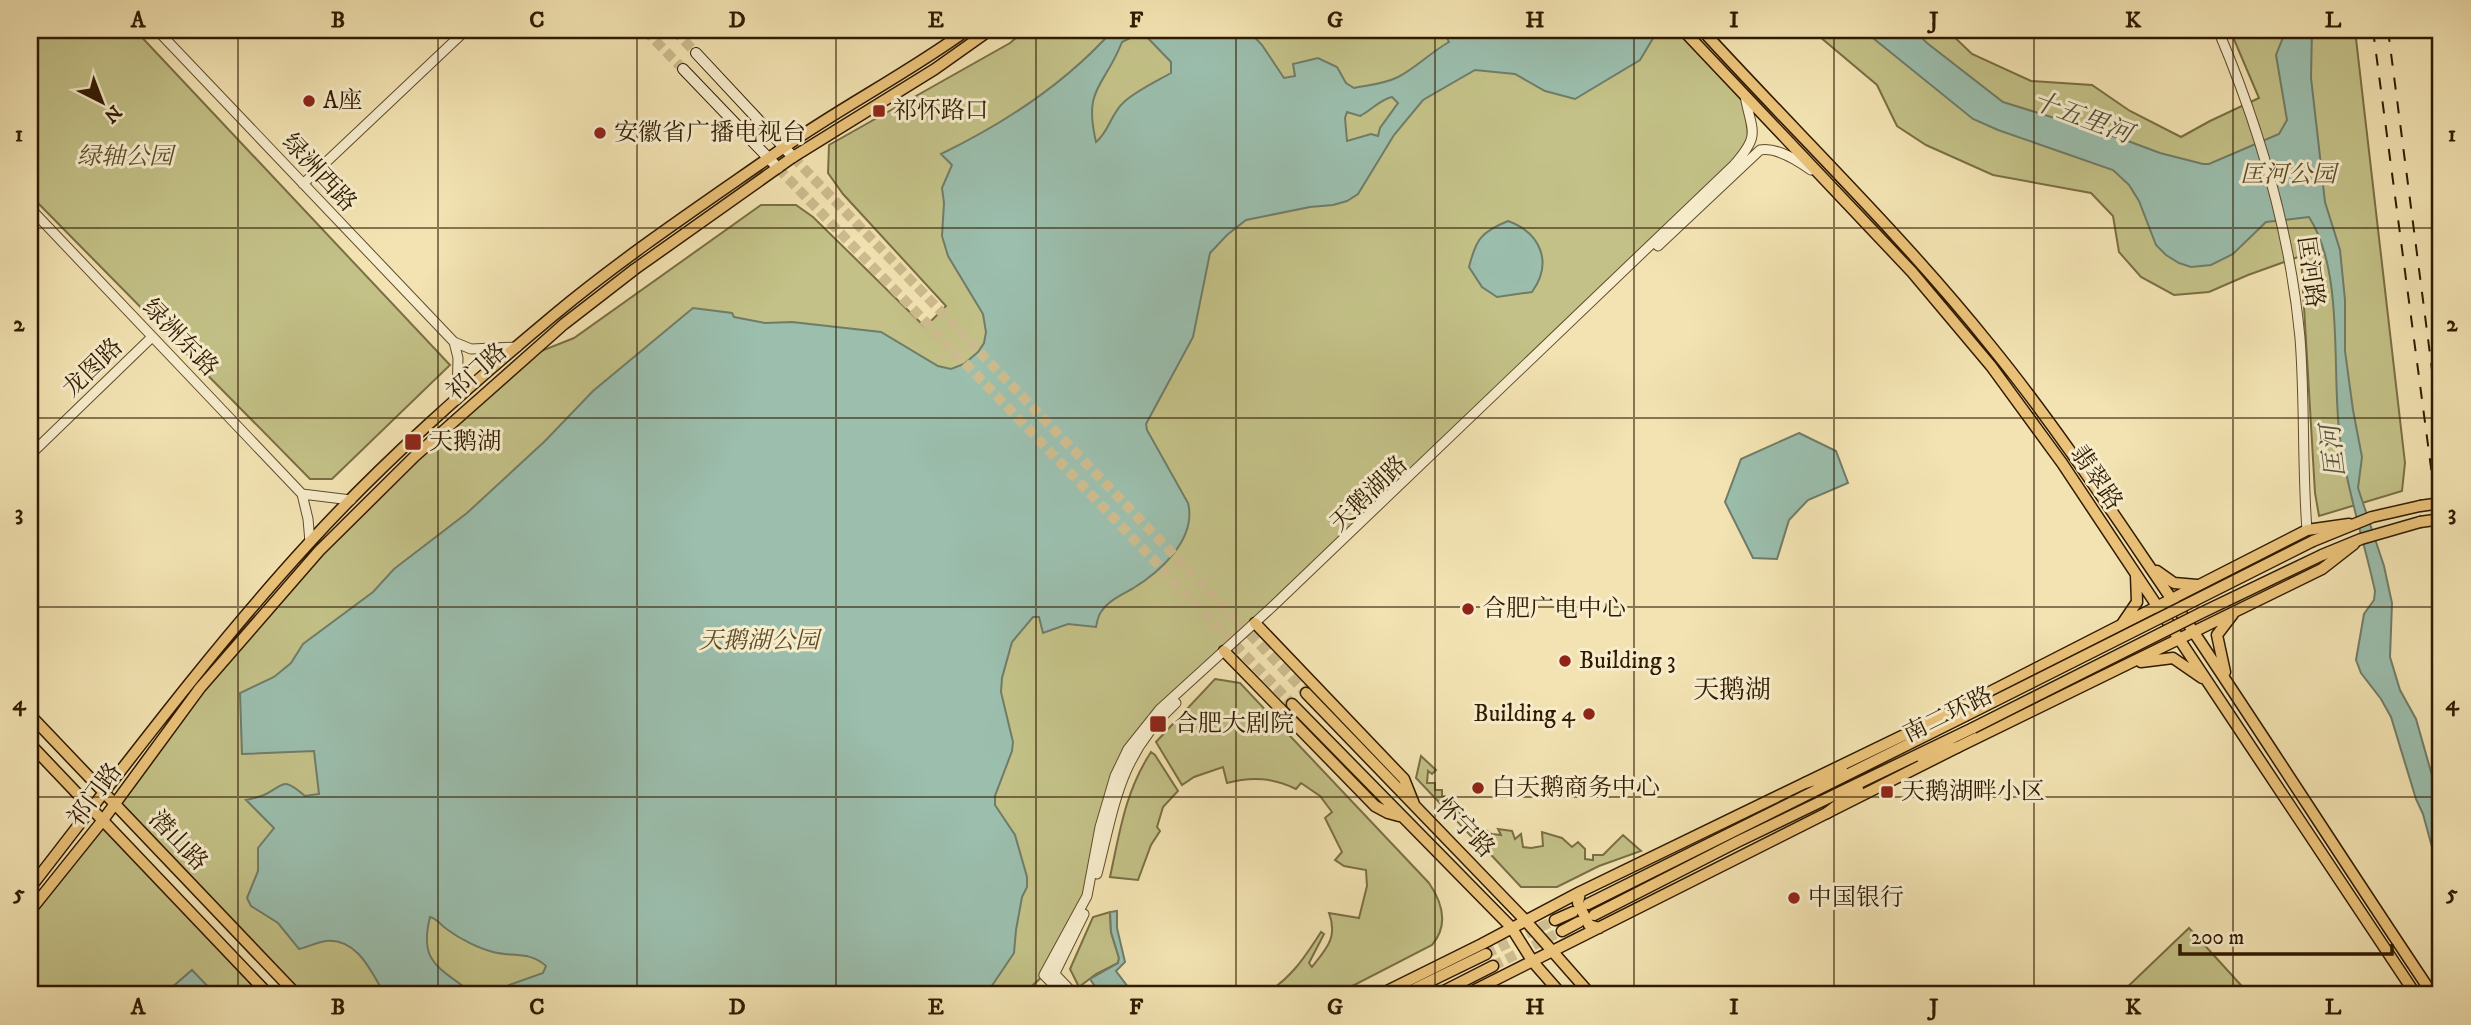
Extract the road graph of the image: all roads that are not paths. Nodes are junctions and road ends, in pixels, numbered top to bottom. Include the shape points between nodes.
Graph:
1 (157, 30) edge
2 (466, 30) edge
3 (967, 30) edge
4 (990, 30) edge
5 (1683, 30) edge
6 (1702, 30) edge
7 (2218, 30) edge
8 (696, 53) tunnel mouth
9 (683, 69) tunnel mouth
10 (1745, 96) junction
11 (784, 148) junction
12 (793, 158) junction
13 (769, 159) junction
14 (778, 168) junction
15 (1824, 179) junction
16 (303, 184) junction
17 (30, 208) edge
18 (152, 337) junction
19 (454, 342) junction
20 (517, 347) junction
21 (457, 400) junction
22 (30, 455) edge
23 (302, 494) junction
24 (351, 500) junction
25 (2441, 503) edge
26 (2441, 519) edge
27 (2352, 524) junction
28 (2307, 530) junction
29 (2361, 539) junction
30 (310, 542) junction
31 (2149, 565) junction
32 (2137, 575) junction
33 (2199, 585) junction
34 (2172, 599) junction
35 (2157, 607) junction
36 (2235, 611) junction
37 (1256, 625) junction
38 (2120, 626) junction
39 (2194, 632) junction
40 (2179, 639) junction
41 (1226, 653) junction
42 (2130, 664) junction
43 (2226, 678) junction
44 (2207, 682) junction
45 (1306, 693) tunnel mouth
46 (1292, 704) tunnel mouth
47 (30, 715) edge
48 (1937, 719) junction
49 (30, 744) edge
50 (1958, 747) junction
51 (1874, 762) junction
52 (1889, 767) junction
53 (1877, 774) junction
54 (1805, 783) junction
55 (104, 793) junction
56 (114, 804) junction
57 (1415, 807) junction
58 (92, 808) junction
59 (1827, 813) junction
60 (1402, 817) junction
61 (103, 820) junction
62 (30, 888) edge
63 (1580, 892) junction
64 (1588, 904) dead end
65 (30, 911) edge
66 (1573, 912) dead end
67 (1594, 915) dead end
68 (1525, 920) junction
69 (1555, 920) tunnel mouth
70 (1579, 922) dead end
71 (1511, 927) junction
72 (1599, 928) junction
73 (1562, 931) tunnel mouth
74 (1484, 949) junction
75 (1555, 952) junction
76 (1533, 962) junction
77 (1493, 966) tunnel mouth
78 (1049, 974) junction
79 (1505, 975) junction
80 (269, 995) edge
81 (296, 995) edge
82 (1064, 995) edge
83 (1075, 995) edge
84 (1367, 995) edge
85 (1379, 995) edge
86 (1402, 995) edge
87 (1436, 995) edge
88 (1465, 995) edge
89 (1475, 995) edge
90 (1562, 995) edge
91 (1591, 995) edge
92 (2416, 995) edge
93 (2433, 995) edge

1 - 16 street, 绿洲西路
2 - 16 street
3 - 11 main road, 祁门路
4 - 12 main road, 祁门路
5 - 10 main road, 翡翠路
6 - 31 main road, 翡翠路 via 1918,260 1991,346 2067,445
7 - 28 street, 匡河路 via 2258,133 2285,231 2300,340
8 - 11 main road
9 - 13 main road
10 - 15 main road, 翡翠路
10 - 37 street, 天鹅湖路 via 1753,135 1751,145 1734,164
11 - 12 main road
11 - 13 main road, 祁门路
12 - 14 main road, 祁门路
13 - 14 main road
13 - 20 main road, 祁门路 via 628,258
14 - 56 main road, 祁门路 via 564,324 415,456 319,551 200,688
15 - 32 main road, 翡翠路 via 1912,272 1991,366
15 - 37 street, 天鹅湖路 via 1796,160 1769,148 1760,150
16 - 19 street, 绿洲西路
17 - 18 street, 绿洲东路
18 - 22 street, 龙图路
18 - 23 street, 绿洲东路
19 - 20 street via 471,349
19 - 21 street
20 - 21 main road, 祁门路
21 - 24 main road, 祁门路
23 - 24 street
23 - 30 street
24 - 30 main road, 祁门路
25 - 27 main road, bridge
26 - 29 main road, 南二环路, bridge
27 - 28 main road
27 - 51 main road, 南二环路, bridge
28 - 33 main road
29 - 36 main road via 2322,569
29 - 52 main road, 南二环路, bridge via 2201,612
30 - 55 main road, 祁门路 via 190,680
31 - 33 main road via 2174,583
31 - 34 main road, 翡翠路
32 - 35 main road, 翡翠路
32 - 38 main road via 2137,603
33 - 34 main road
34 - 35 main road
34 - 39 main road, 翡翠路
35 - 38 main road
35 - 40 main road, 翡翠路
36 - 39 main road
36 - 43 main road via 2217,635
37 - 41 street, 天鹅湖路
37 - 57 main road via 1404,779
38 - 48 main road
39 - 40 main road
39 - 43 main road, 翡翠路
40 - 42 main road
40 - 44 main road, 翡翠路
41 - 60 main road via 1375,806
41 - 78 street, 天鹅湖路 via 1160,709 1128,749 1100,827 1087,896
42 - 44 main road via 2173,658
42 - 50 main road
43 - 93 main road, 翡翠路
44 - 92 main road, 翡翠路
45 - 57 main road, 怀宁路
46 - 60 main road, 怀宁路
47 - 55 main road, 潜山路
48 - 51 main road
48 - 54 main road
49 - 58 main road, 潜山路
50 - 52 main road
50 - 59 main road
51 - 54 main road
51 - 64 main road, 南二环路
52 - 53 main road, 南二环路
53 - 59 main road
53 - 67 main road, 南二环路
54 - 63 main road
55 - 56 main road, 潜山路
55 - 58 main road, 祁门路
56 - 61 main road, 祁门路
56 - 81 main road, 潜山路
57 - 68 main road, 怀宁路
58 - 61 main road, 潜山路
58 - 62 main road, 祁门路
59 - 72 main road
60 - 71 main road, 怀宁路
61 - 65 main road, 祁门路
61 - 80 main road, 潜山路
63 - 68 main road
63 - 72 main road via 1578,903 1588,925
66 - 69 main road
68 - 71 main road
68 - 75 main road, 怀宁路
70 - 73 main road
71 - 74 main road
71 - 76 main road, 怀宁路
72 - 75 main road
74 - 84 main road via 1450,954
74 - 85 main road
74 - 86 main road
75 - 76 main road
75 - 91 main road, 怀宁路
76 - 79 main road
76 - 90 main road, 怀宁路
77 - 87 main road
78 - 82 street
78 - 83 street
79 - 88 main road
79 - 89 main road

